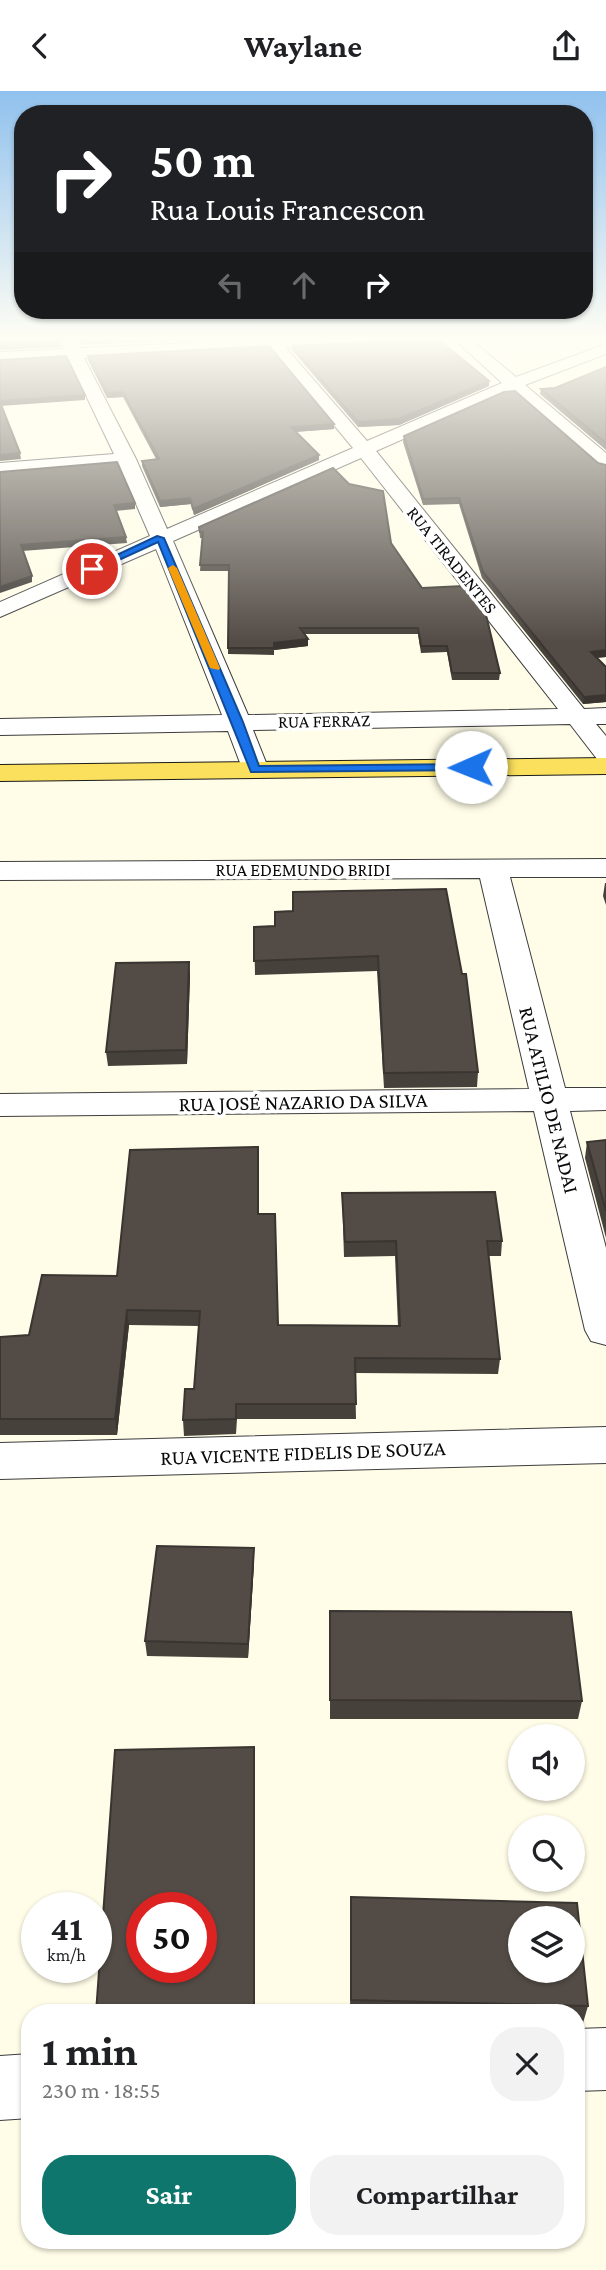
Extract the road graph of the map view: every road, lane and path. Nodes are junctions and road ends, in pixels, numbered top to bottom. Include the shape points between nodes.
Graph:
1 (117, 439) edge
2 (355, 439) edge
3 (390, 439) edge
4 (577, 439) edge
5 (365, 450) junction
6 (127, 459) junction
7 (606, 463) edge
8 (0, 469) edge
9 (160, 538) junction
10 (0, 610) edge
11 (606, 716) edge
12 (578, 717) junction
13 (238, 722) junction
14 (0, 727) edge
15 (606, 753) edge
16 (606, 766) edge
17 (255, 770) junction
18 (0, 773) edge
19 (606, 868) edge
20 (493, 869) junction
21 (0, 871) edge
22 (606, 1099) edge
23 (549, 1100) junction
24 (0, 1105) edge
25 (606, 1330) edge
26 (606, 1445) edge
27 (0, 1461) edge
28 (606, 2059) edge
29 (585, 2060) edge
30 (21, 2087) edge
31 (0, 2088) edge

1 - 6 street
2 - 5 street, RUA TIRADENTES
3 - 5 street
4 - 7 street
5 - 9 street
5 - 12 street, RUA TIRADENTES
6 - 8 street
6 - 9 street
9 - 10 street
9 - 13 street
11 - 12 street, RUA FERRAZ
12 - 13 street, RUA FERRAZ
12 - 15 street, RUA TIRADENTES
13 - 14 street, RUA FERRAZ
13 - 17 street
16 - 17 main road
17 - 18 main road
19 - 20 street, RUA EDEMUNDO BRIDI
20 - 21 street, RUA EDEMUNDO BRIDI
20 - 23 street, RUA ATILIO DE NADAI
22 - 23 street, RUA JOSÉ NAZARIO DA SILVA
23 - 24 street, RUA JOSÉ NAZARIO DA SILVA
23 - 25 street, RUA ATILIO DE NADAI
26 - 27 street, RUA VICENTE FIDELIS DE SOUZA
28 - 29 street
30 - 31 street

